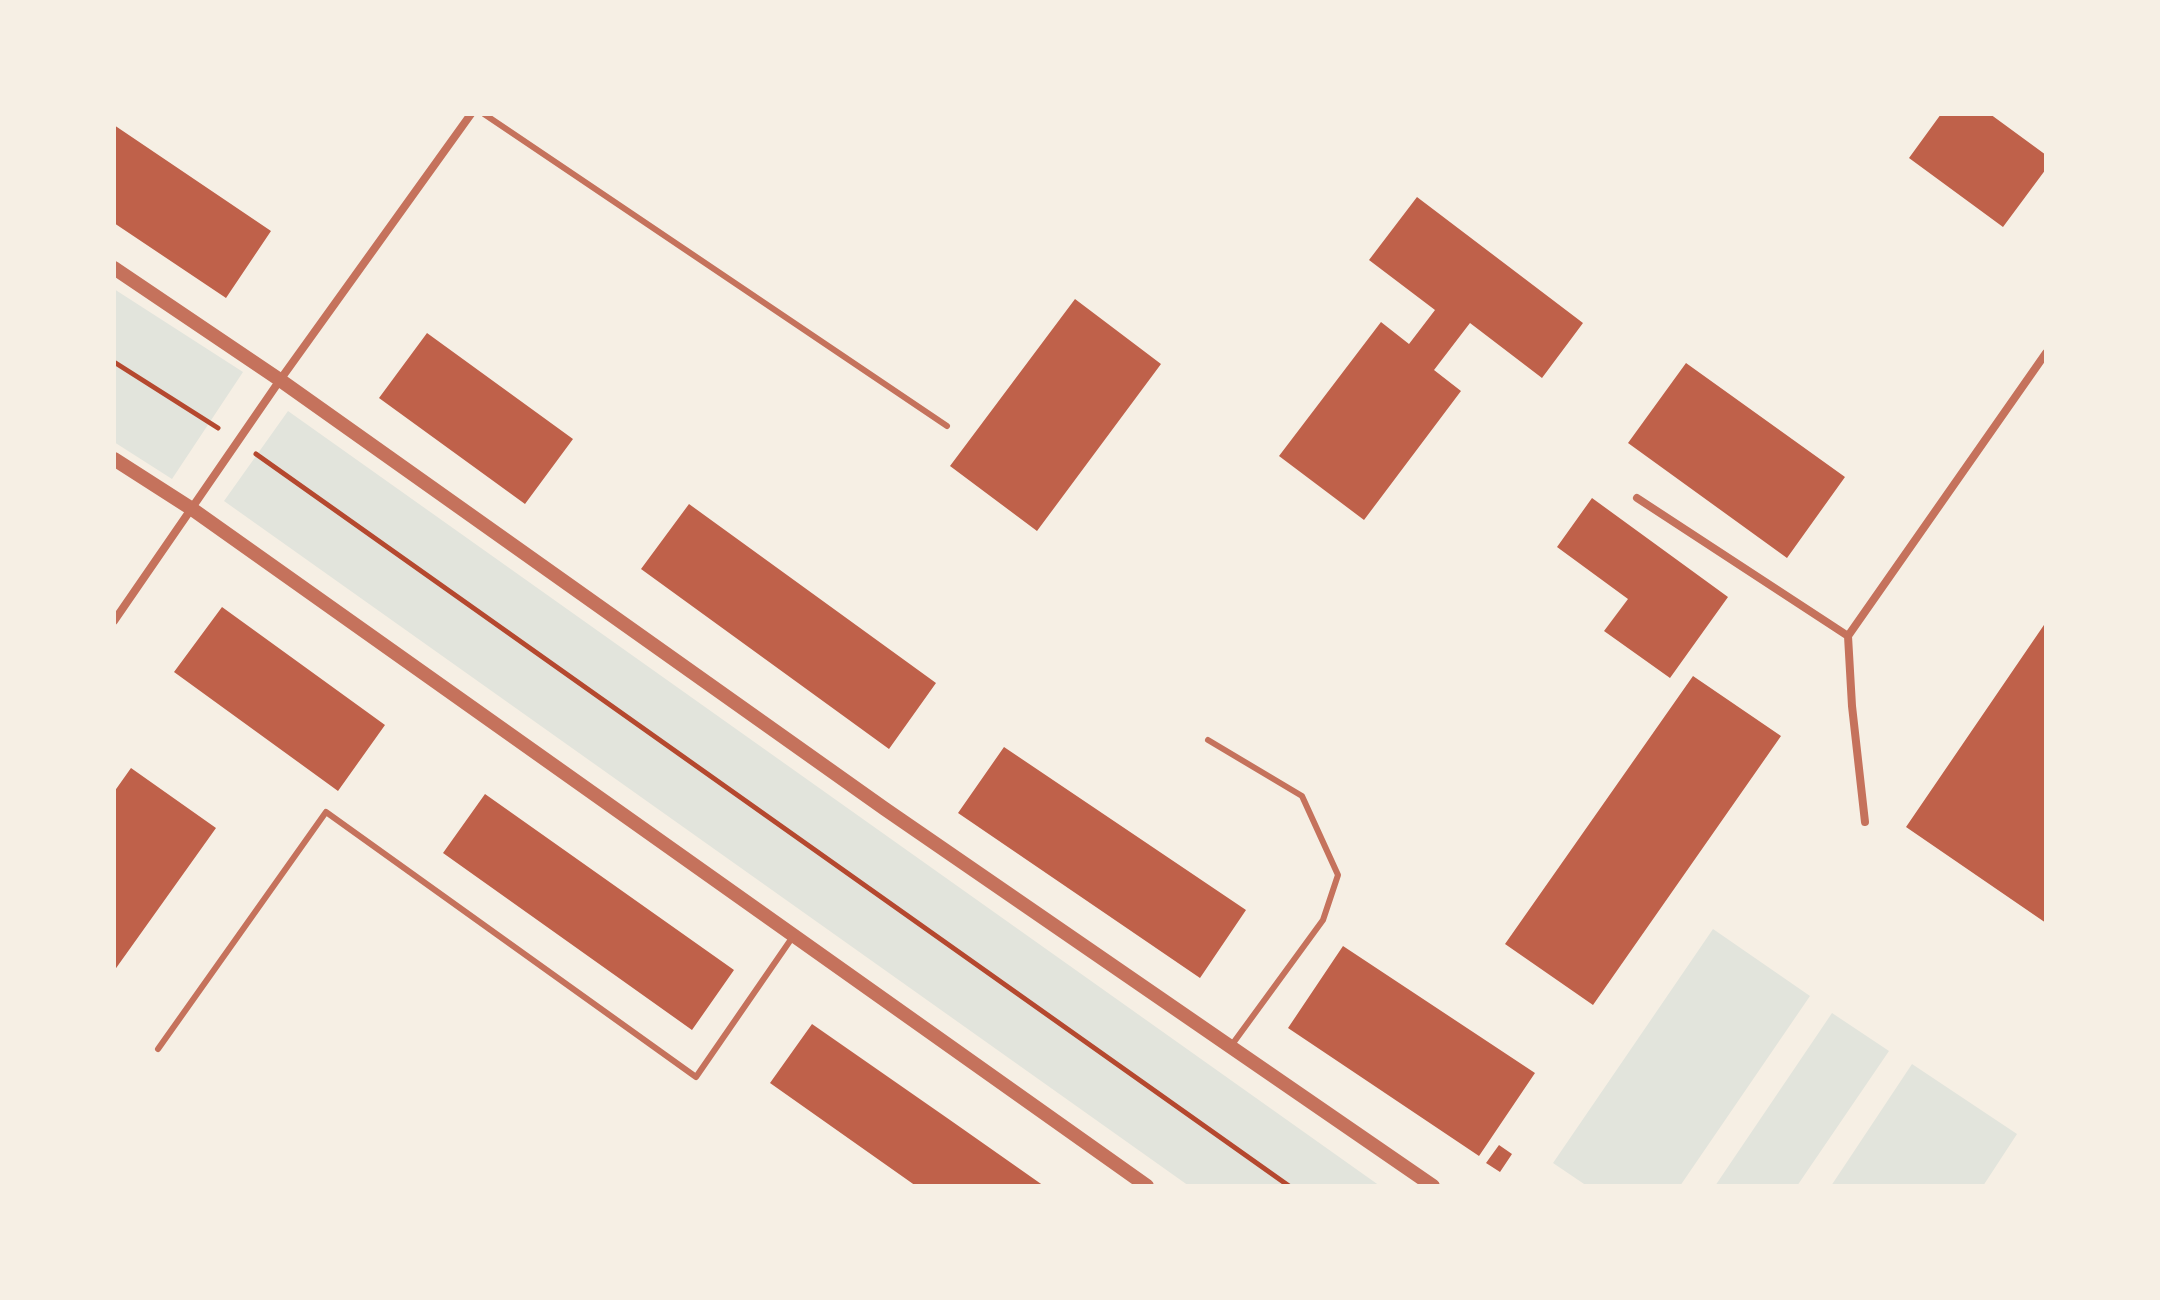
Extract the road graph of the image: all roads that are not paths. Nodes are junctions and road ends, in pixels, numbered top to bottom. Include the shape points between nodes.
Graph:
1 (471, 114) edge
2 (484, 114) edge
3 (114, 268) edge
4 (2046, 353) edge
5 (280, 380) junction
6 (947, 426) dead end
7 (114, 459) edge
8 (1637, 498) dead end
9 (192, 509) junction
10 (114, 621) edge
11 (1848, 636) junction
12 (1208, 740) dead end
13 (1865, 822) dead end
14 (794, 935) junction
15 (1231, 1046) junction
16 (158, 1049) dead end
17 (1138, 1184) edge
18 (1433, 1186) edge

1 - 5 street
2 - 6 lane
3 - 5 street
4 - 11 street
5 - 9 street
5 - 15 street via 885,809
7 - 9 street
8 - 11 street
9 - 10 street
9 - 14 street
11 - 13 street
12 - 15 lane via 1302,796 1338,875 1323,920
14 - 16 lane via 696,1077 326,812
14 - 17 street
15 - 18 street

